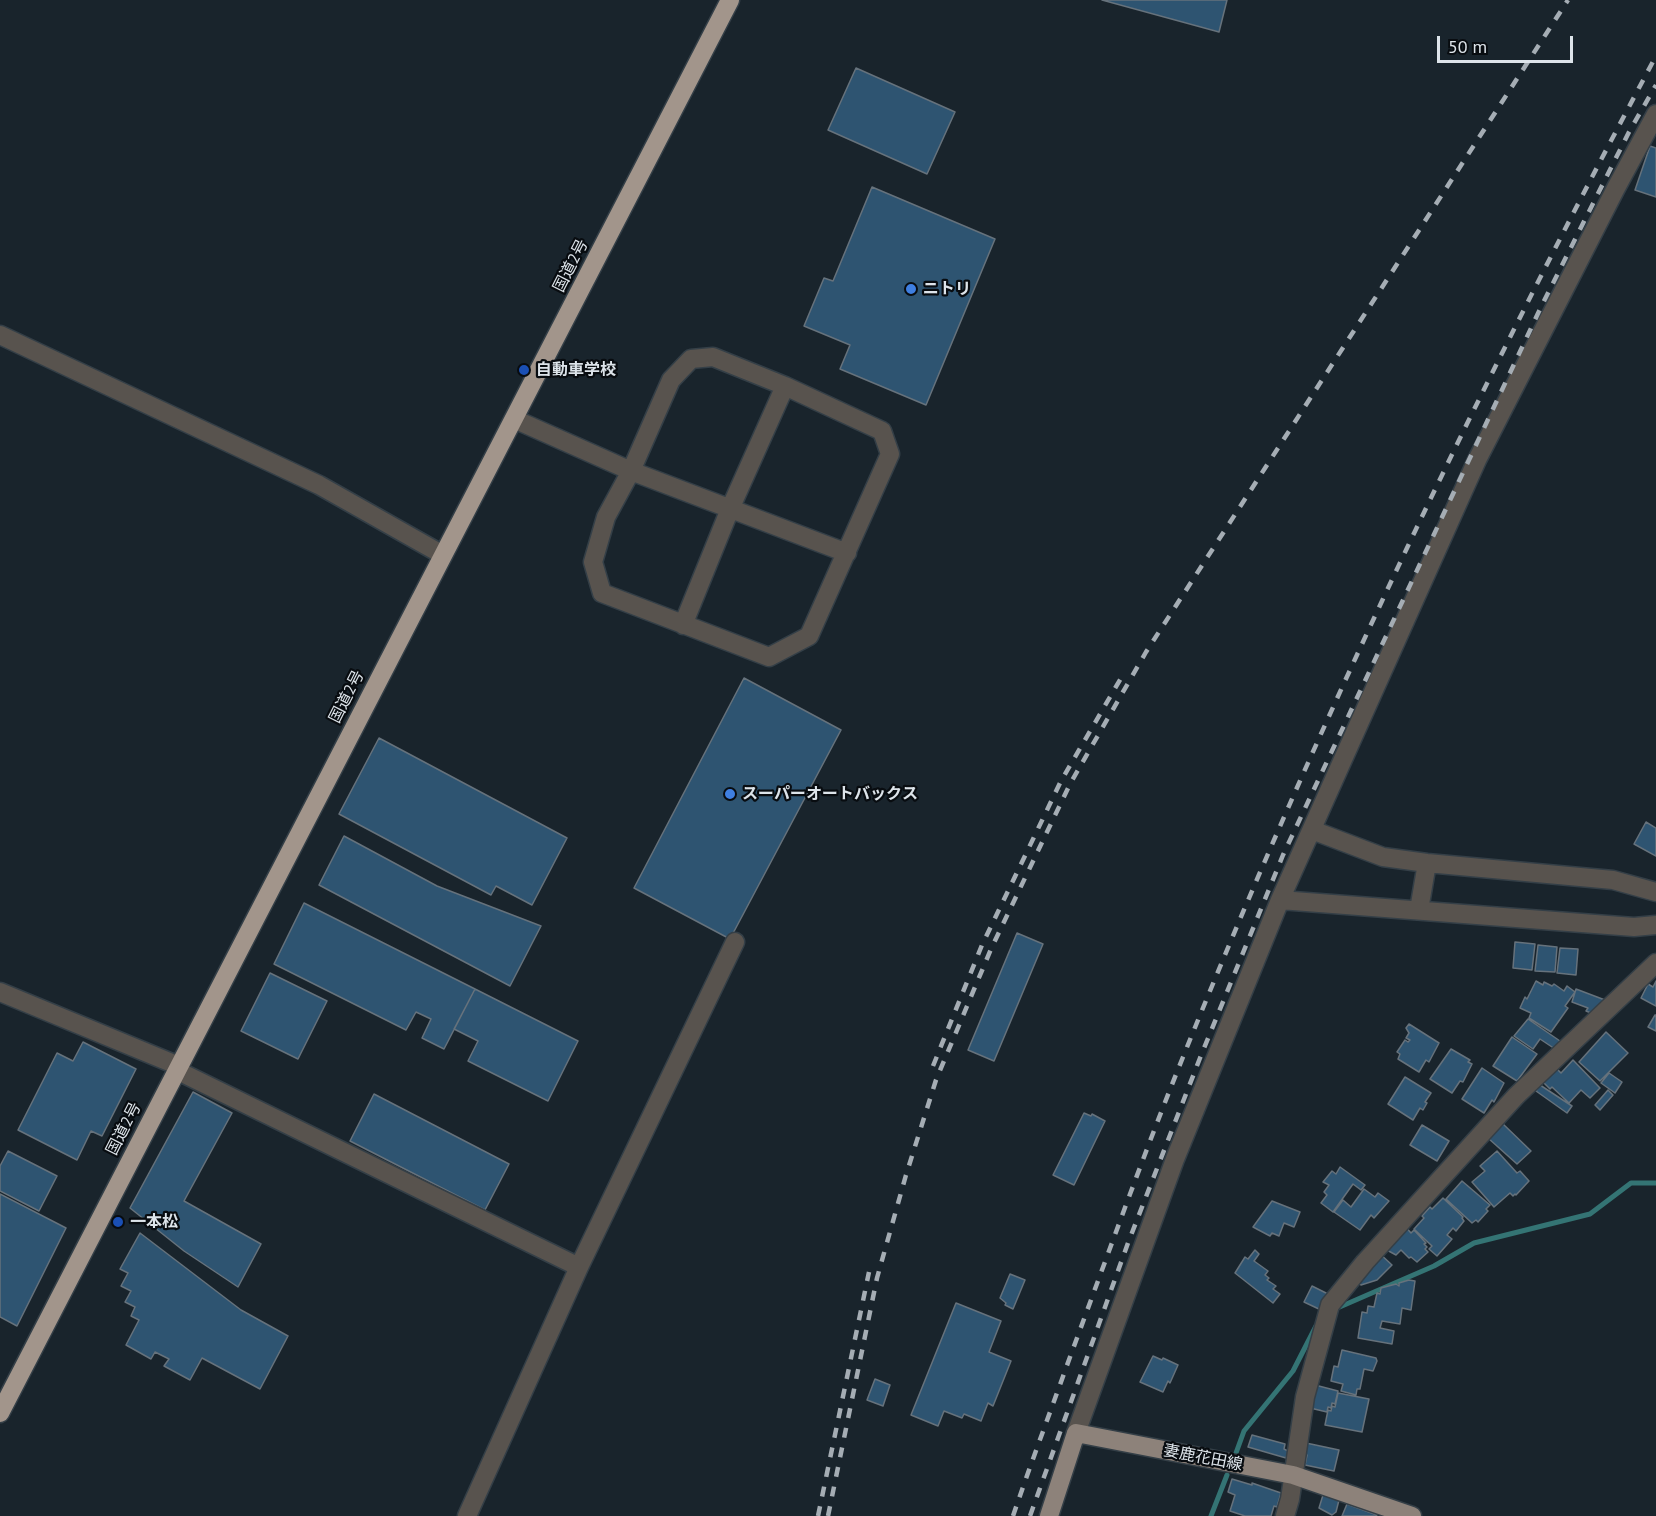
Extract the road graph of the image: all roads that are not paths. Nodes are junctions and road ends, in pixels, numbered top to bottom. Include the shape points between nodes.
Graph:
1 (730, 0) edge
2 (1656, 114) edge
3 (0, 335) edge
4 (785, 386) junction
5 (514, 419) junction
6 (631, 471) junction
7 (730, 509) junction
8 (847, 553) junction
9 (443, 555) junction
10 (683, 625) junction
11 (1312, 830) junction
12 (1426, 863) junction
13 (1656, 892) edge
14 (1280, 900) junction
15 (1419, 910) junction
16 (1656, 925) edge
17 (735, 942) dead end
18 (1656, 963) edge
19 (0, 992) edge
20 (178, 1068) junction
21 (579, 1267) junction
22 (0, 1413) edge
23 (1076, 1433) junction
24 (1293, 1475) junction
25 (467, 1516) edge
26 (1049, 1516) edge
27 (1285, 1516) edge
28 (1412, 1516) edge

1 - 5 highway, 国道2号
2 - 11 street via 1477,460
3 - 9 street via 318,484
4 - 6 street via 712,357 691,359 670,380
4 - 7 street
4 - 8 street via 882,431 890,454
5 - 6 street
5 - 9 highway, 国道2号
6 - 7 street
6 - 10 street via 606,517 593,562 602,593
7 - 8 street
7 - 10 street
8 - 10 street via 809,636 769,657
9 - 20 highway, 国道2号
11 - 12 street via 1383,857
11 - 14 street
12 - 13 street via 1613,880
12 - 15 street
14 - 15 street
14 - 23 street via 1175,1159
15 - 16 street via 1634,927
17 - 21 street
18 - 24 street via 1516,1096 1330,1305 1305,1397
19 - 20 street
20 - 21 street
20 - 22 highway, 国道2号
21 - 25 street
23 - 24 main road, 妻鹿花田線
23 - 26 main road
24 - 27 street
24 - 28 main road, 妻鹿花田線

